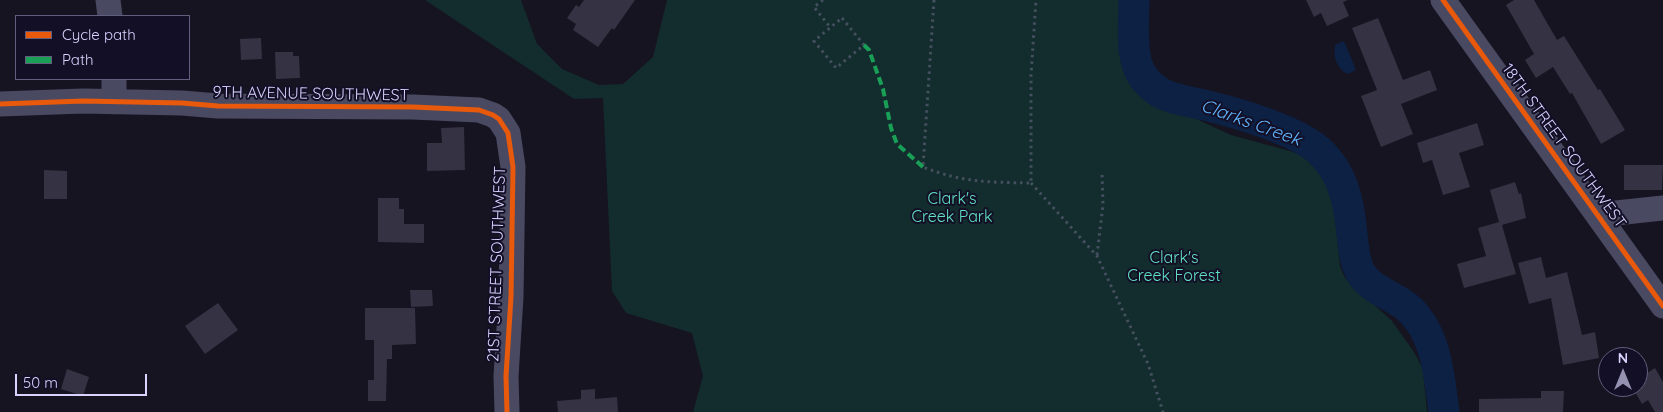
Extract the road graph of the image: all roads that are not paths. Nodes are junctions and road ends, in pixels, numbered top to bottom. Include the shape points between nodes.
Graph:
1 (108, 0) edge
2 (1443, 0) edge
3 (110, 15) edge
4 (114, 90) edge
5 (0, 104) edge
6 (499, 119) joint
7 (1663, 208) edge
8 (1598, 215) junction
9 (1663, 306) edge
10 (507, 412) edge

1 - 3 street
2 - 8 street, 18TH STREET SOUTHWEST
4 - 5 street, 9TH AVENUE SOUTHWEST
4 - 6 street, 9TH AVENUE SOUTHWEST via 182,103 218,106 458,108 488,112
6 - 10 street, 21ST STREET SOUTHWEST via 510,140 513,167
7 - 8 street
8 - 9 street, 18TH STREET SOUTHWEST

